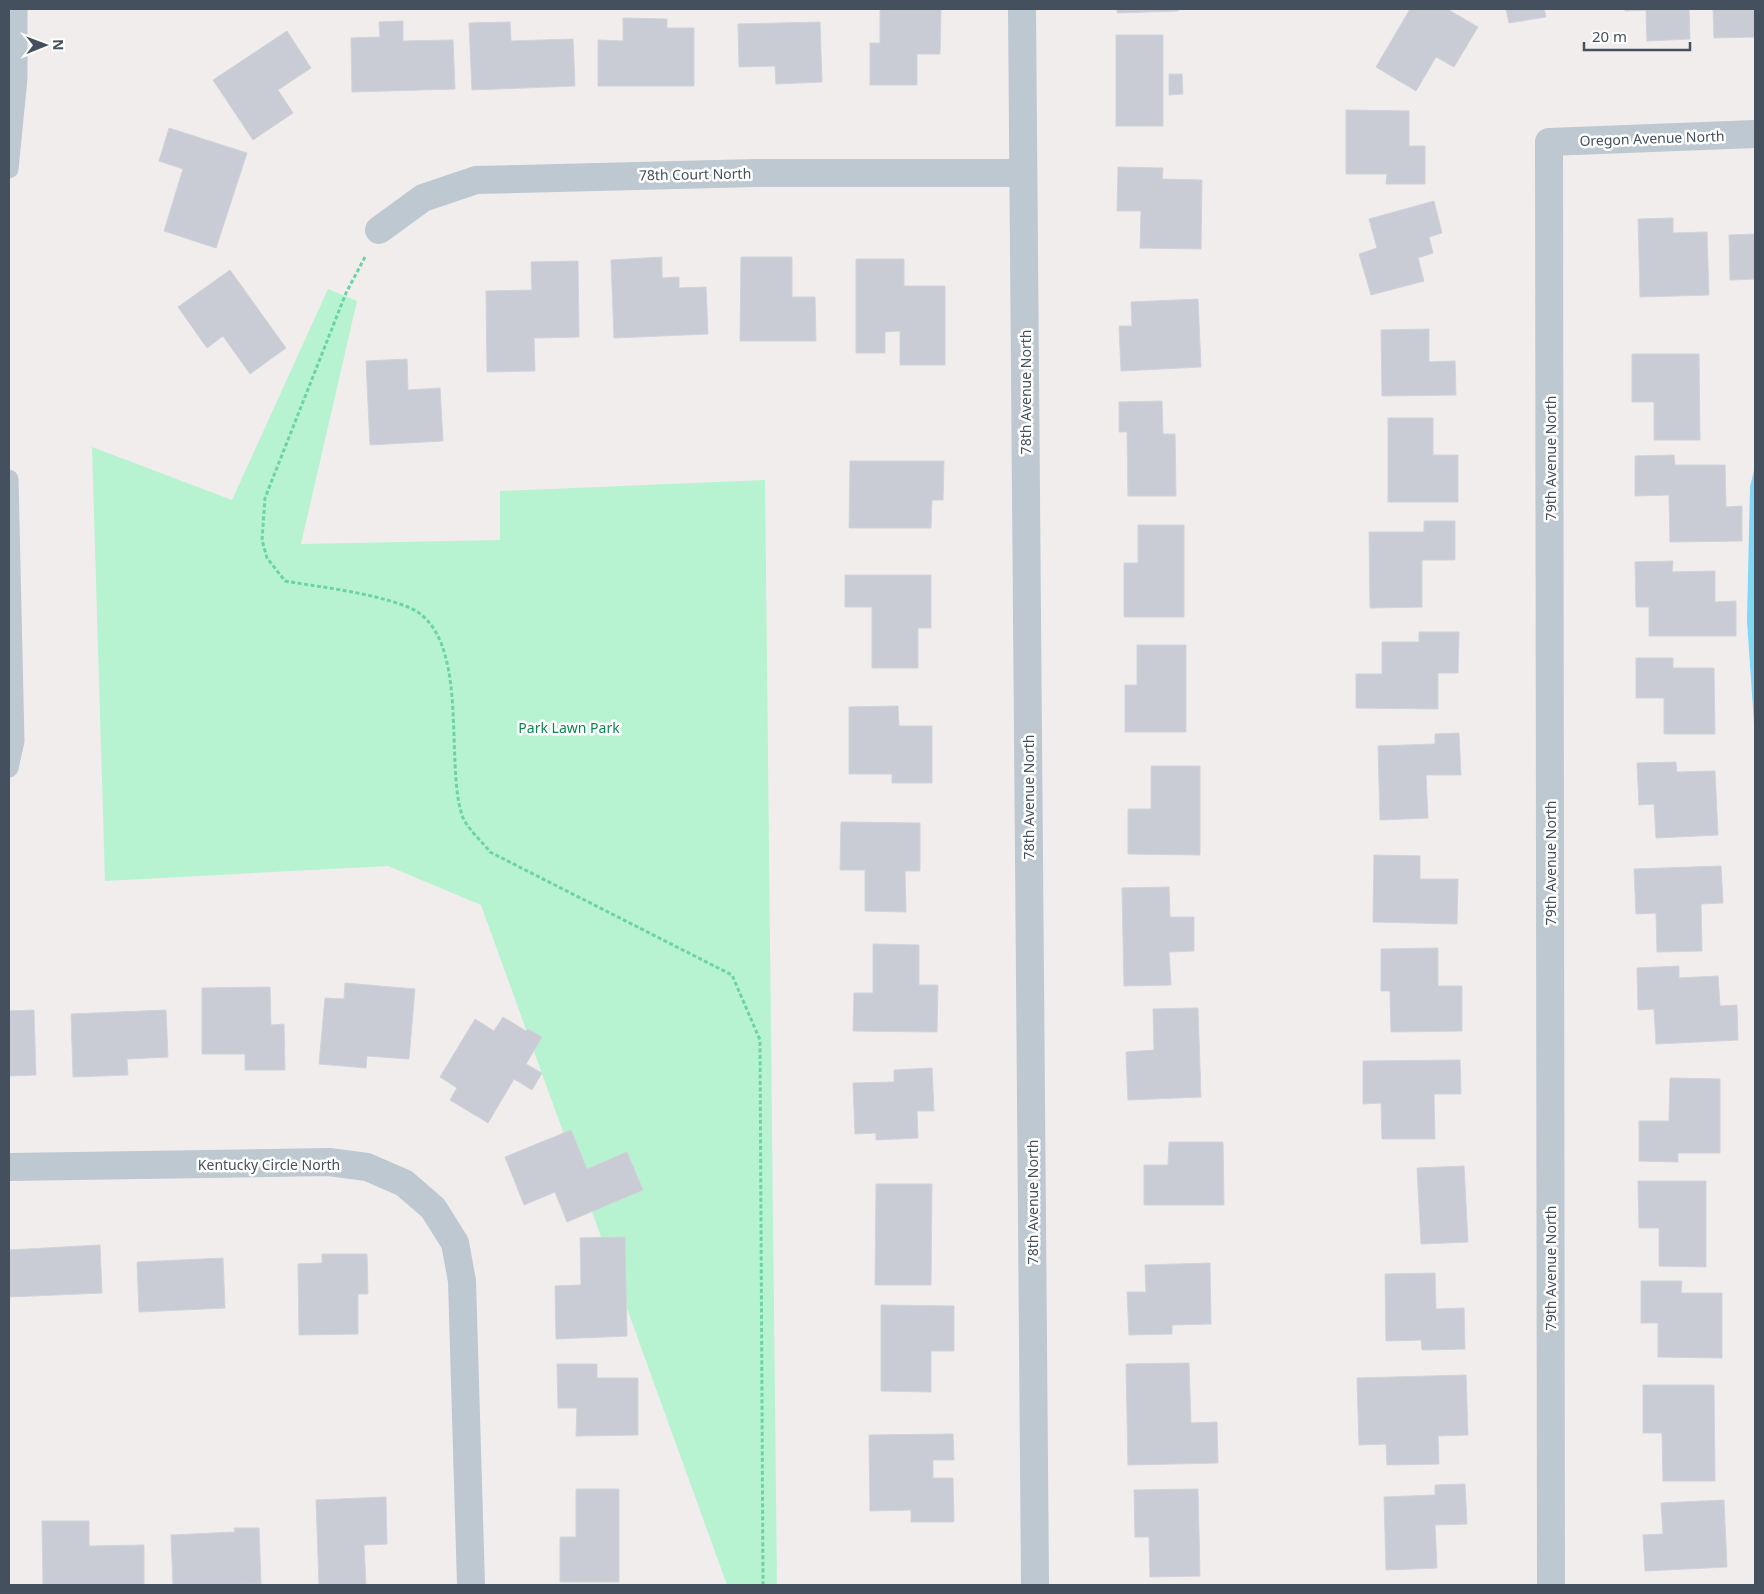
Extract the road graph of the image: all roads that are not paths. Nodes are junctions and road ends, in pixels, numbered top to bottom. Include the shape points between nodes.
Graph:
1 (18, 9) edge
2 (1022, 9) edge
3 (1755, 134) edge
4 (1549, 142) joint
5 (9, 169) edge
6 (1023, 173) junction
7 (380, 230) road end
8 (9, 479) edge
9 (9, 768) edge
10 (9, 1167) edge
11 (471, 1585) edge
12 (1035, 1585) edge
13 (1551, 1585) edge

1 - 5 lane via 18,78
2 - 6 street, 78th Avenue North
3 - 4 street, Oregon Avenue North
4 - 13 street, 79th Avenue North
6 - 7 street, 78th Court North via 756,173 476,180 423,198
6 - 12 street, 78th Avenue North
8 - 9 lane via 15,741
10 - 11 street, Kentucky Circle North via 329,1162 367,1167 404,1183 433,1208 455,1243 462,1281

